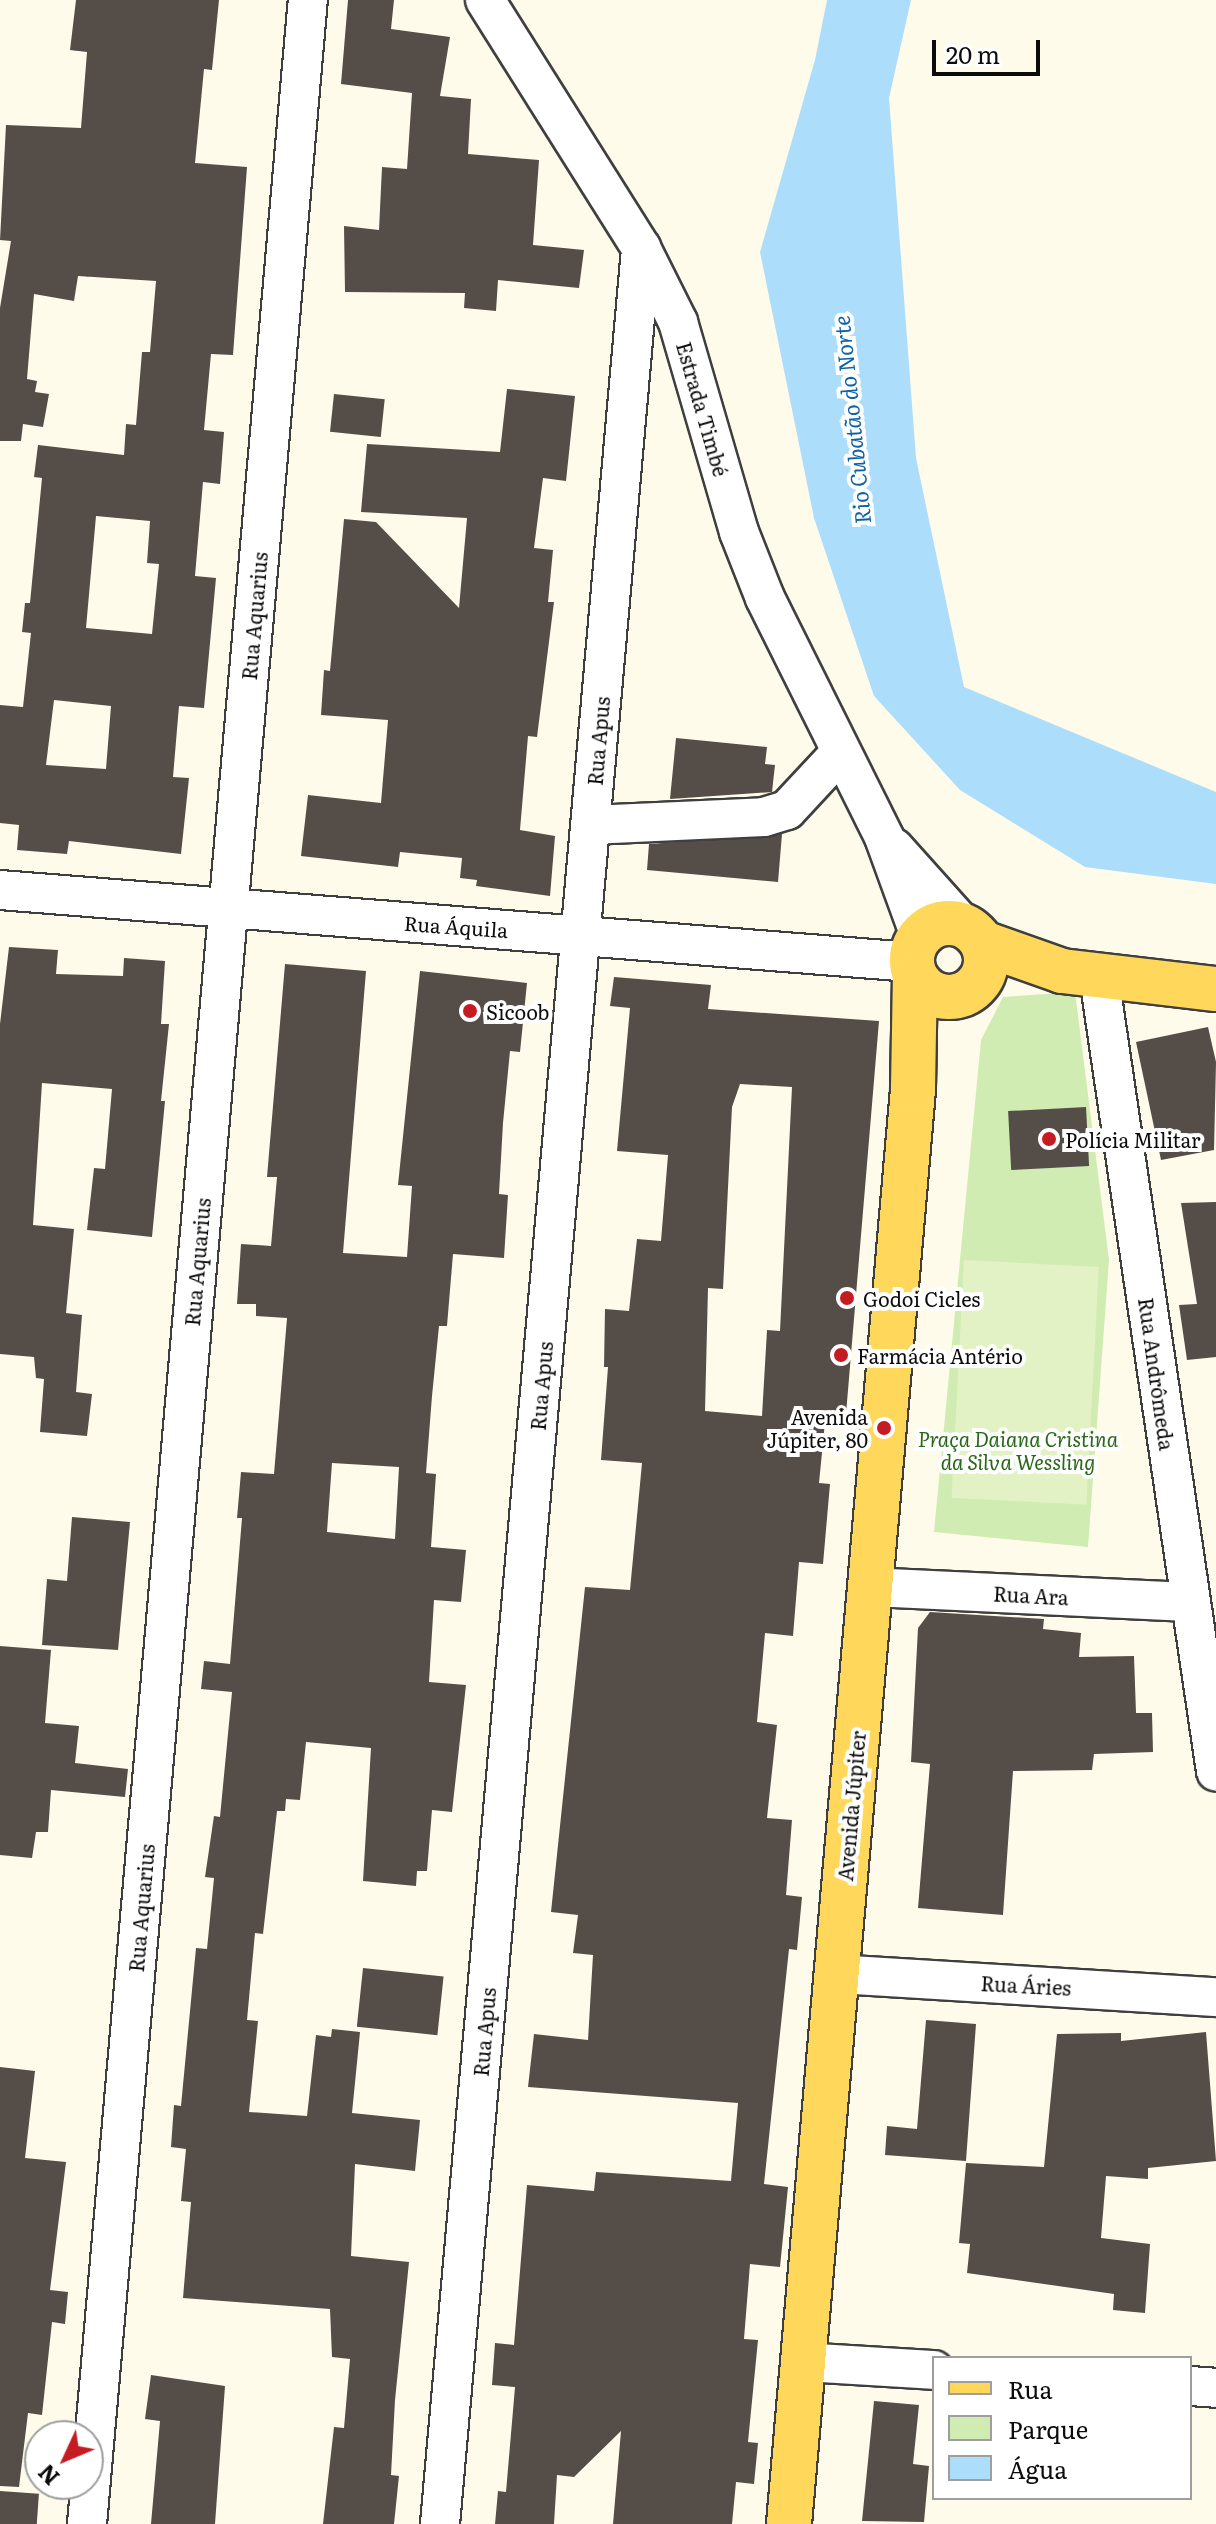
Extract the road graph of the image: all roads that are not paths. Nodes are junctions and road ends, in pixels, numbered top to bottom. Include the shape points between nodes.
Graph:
1 (308, 0) edge
2 (485, 0) edge
3 (641, 248) junction
4 (839, 754) junction
5 (590, 825) junction
6 (884, 837) junction
7 (0, 890) edge
8 (228, 908) junction
9 (581, 936) junction
10 (915, 958) junction
11 (974, 959) junction
12 (1080, 974) junction
13 (1216, 989) edge
14 (913, 1088) junction
15 (870, 1587) junction
16 (1191, 1602) junction
17 (1216, 1771) edge
18 (837, 1974) junction
19 (1216, 1997) edge
20 (803, 2362) junction
21 (932, 2370) edge
22 (1192, 2386) edge
23 (1216, 2388) edge
24 (87, 2524) edge
25 (440, 2524) edge
26 (789, 2524) edge

1 - 8 street, Rua Aquarius
2 - 3 street, Estrada Timbé
3 - 4 street, Estrada Timbé via 678,322 759,585
3 - 5 street, Rua Apus
4 - 5 street via 787,810 764,817
4 - 6 street, Estrada Timbé
5 - 9 street, Rua Apus
6 - 10 street, Estrada Timbé
6 - 11 street, Estrada Timbé
7 - 8 street, Rua Áquila
8 - 9 street, Rua Áquila
8 - 24 street, Rua Aquarius
9 - 10 street, Rua Áquila
9 - 25 street, Rua Apus
10 - 11 main road via 947,922
10 - 11 main road via 939,996
10 - 14 main road, Avenida Júpiter
11 - 12 main road
11 - 14 main road, Avenida Júpiter
12 - 13 main road
12 - 16 street, Rua Andrômeda
14 - 15 main road, Avenida Júpiter
15 - 16 street, Rua Ara
15 - 18 main road, Avenida Júpiter
16 - 17 street, Rua Andrômeda
18 - 19 street, Rua Áries
18 - 20 main road, Avenida Júpiter
20 - 21 street
20 - 26 main road, Avenida Júpiter
22 - 23 street

